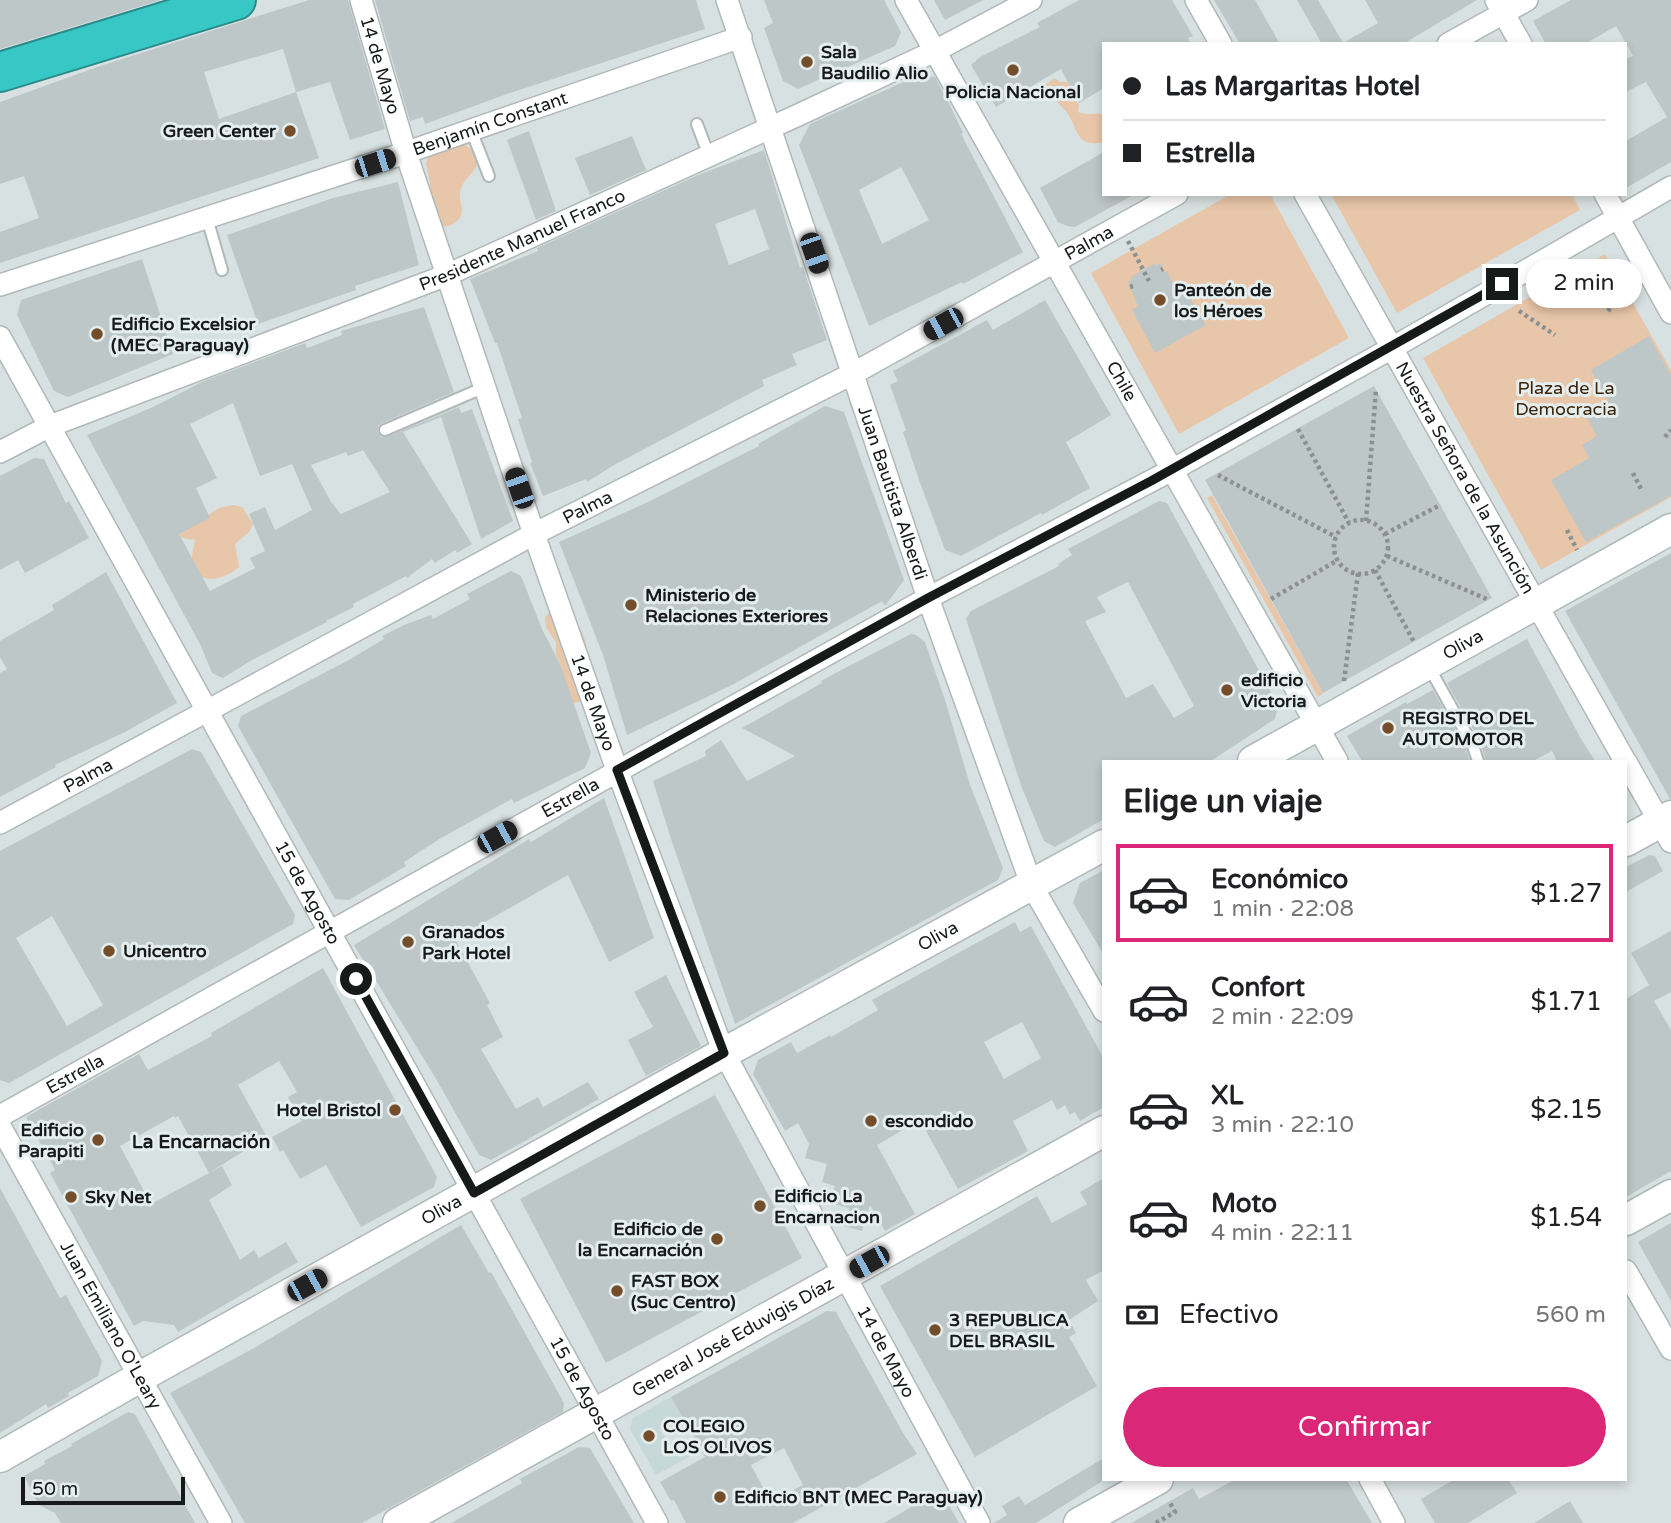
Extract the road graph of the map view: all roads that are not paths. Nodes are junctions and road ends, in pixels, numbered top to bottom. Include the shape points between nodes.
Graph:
1 (236, 0) edge
2 (361, 0) edge
3 (727, 0) edge
4 (906, 0) edge
5 (1031, 0) edge
6 (1196, 0) edge
7 (1527, 0) edge
8 (1500, 6) edge
9 (741, 37) junction
10 (1220, 42) edge
11 (1451, 42) edge
12 (1520, 42) edge
13 (935, 51) junction
14 (0, 72) edge
15 (697, 124) dead end
16 (772, 127) junction
17 (471, 130) junction
18 (406, 153) junction
19 (709, 156) junction
20 (489, 176) dead end
21 (1671, 187) edge
22 (1173, 196) edge
23 (1306, 196) edge
24 (1606, 196) edge
25 (1618, 217) junction
26 (207, 218) junction
27 (1054, 262) junction
28 (222, 270) dead end
29 (447, 275) junction
30 (0, 285) edge
31 (1671, 313) edge
32 (0, 337) edge
33 (1392, 348) junction
34 (854, 373) junction
35 (485, 387) junction
36 (50, 426) junction
37 (385, 430) dead end
38 (0, 452) edge
39 (1172, 470) junction
40 (1671, 529) edge
41 (534, 534) junction
42 (928, 598) junction
43 (1536, 605) junction
44 (1421, 653) junction
45 (207, 711) junction
46 (1317, 725) junction
47 (1255, 760) edge
48 (1336, 760) edge
49 (1478, 760) edge
50 (1624, 760) edge
51 (1627, 765) edge
52 (617, 770) junction
53 (0, 823) edge
54 (1667, 827) edge
55 (1627, 841) edge
56 (1102, 846) edge
57 (1032, 886) junction
58 (329, 932) junction
59 (1102, 1008) edge
60 (724, 1053) junction
61 (0, 1116) edge
62 (0, 1126) edge
63 (1102, 1132) edge
64 (474, 1193) junction
65 (1671, 1195) edge
66 (1627, 1219) edge
67 (1627, 1273) edge
68 (845, 1275) junction
69 (1671, 1349) edge
70 (140, 1377) junction
71 (596, 1413) junction
72 (0, 1457) edge
73 (1371, 1481) edge
74 (1164, 1490) edge
75 (221, 1523) edge
76 (398, 1523) edge
77 (657, 1523) edge
78 (979, 1523) edge
79 (1079, 1523) edge
80 (1394, 1523) edge

1 - 14 highway
2 - 18 street, 14 de Mayo
3 - 9 street, Juan Bautista Alberdi
4 - 13 street, Chile
5 - 13 street, Presidente Manuel Franco
6 - 10 street
7 - 8 street
8 - 11 street
8 - 12 street
9 - 16 street, Juan Bautista Alberdi
9 - 17 street, Benjamín Constant
13 - 16 street, Presidente Manuel Franco
13 - 27 street, Chile
15 - 19 lane
16 - 19 street, Presidente Manuel Franco
16 - 34 street, Juan Bautista Alberdi
17 - 18 street, Benjamín Constant
17 - 20 lane
18 - 26 street, Benjamín Constant
18 - 29 street, 14 de Mayo
19 - 29 street, Presidente Manuel Franco
21 - 25 street, Estrella
22 - 27 street, Palma
23 - 33 street, Nuestra Señora de la Asunción
24 - 25 street
25 - 31 street
25 - 33 street, Estrella
26 - 28 lane
26 - 30 street, Benjamín Constant
27 - 34 street, Palma
27 - 39 street, Chile
29 - 35 street, 14 de Mayo
29 - 36 street, Presidente Manuel Franco
32 - 36 street, 15 de Agosto
33 - 39 street, Estrella
33 - 43 street, Nuestra Señora de la Asunción
34 - 41 street, Palma
34 - 42 street, Juan Bautista Alberdi
35 - 37 lane
35 - 41 street, 14 de Mayo
36 - 38 street, Presidente Manuel Franco
36 - 45 street, 15 de Agosto
39 - 42 street, Estrella
39 - 46 street, Chile
40 - 43 street, Oliva
41 - 45 street, Palma
41 - 52 street, 14 de Mayo
42 - 52 street, Estrella
42 - 57 street, Juan Bautista Alberdi
43 - 44 street, Oliva
43 - 50 street, Nuestra Señora de la Asunción
44 - 46 street, Oliva
44 - 49 lane
45 - 53 street, Palma
45 - 58 street, 15 de Agosto
46 - 47 street, Oliva
46 - 48 street, Chile
51 - 54 street, Nuestra Señora de la Asunción
52 - 58 street, Estrella
52 - 60 street, 14 de Mayo
54 - 55 street
56 - 57 street, Oliva
57 - 59 street, Juan Bautista Alberdi
57 - 60 street, Oliva
58 - 61 street, Estrella
58 - 64 street, 15 de Agosto
60 - 64 street, Oliva
60 - 68 street, 14 de Mayo
62 - 70 street, Juan Emiliano O'Leary
63 - 68 street, General José Eduvigis Díaz
64 - 70 street, Oliva
64 - 71 street, 15 de Agosto
65 - 66 street
67 - 69 street
68 - 71 street, General José Eduvigis Díaz
68 - 78 street, 14 de Mayo
70 - 72 street, Oliva
70 - 75 street, Juan Emiliano O'Leary
71 - 76 street, General José Eduvigis Díaz
71 - 77 street, 15 de Agosto
73 - 80 street
74 - 79 street

